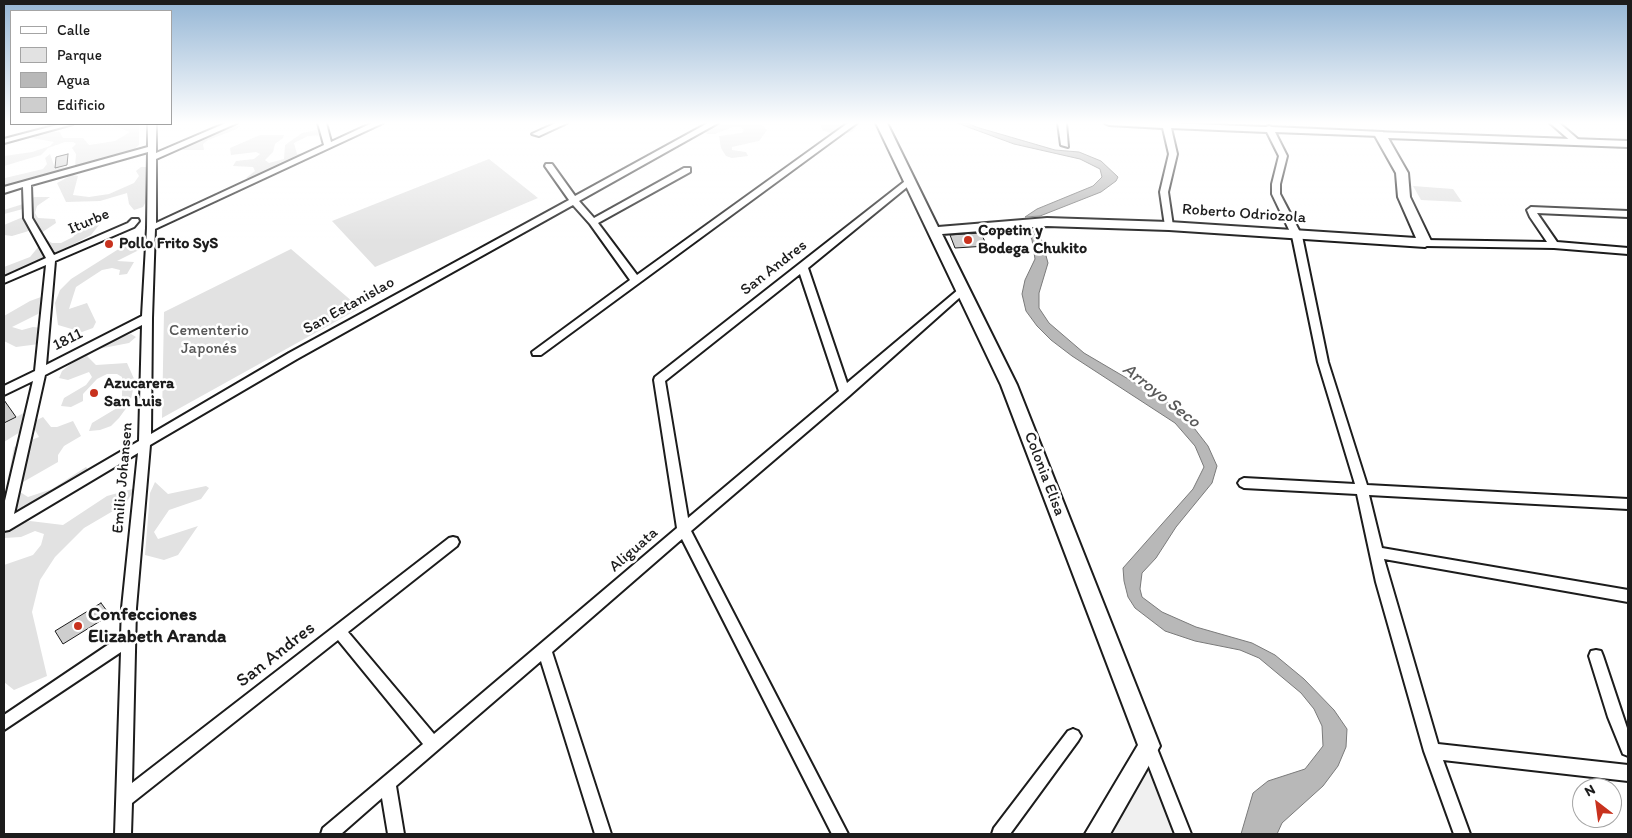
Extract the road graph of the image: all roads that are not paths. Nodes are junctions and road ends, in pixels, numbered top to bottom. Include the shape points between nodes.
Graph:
1 (117, 162) edge
2 (151, 162) edge
3 (295, 162) edge
4 (642, 162) edge
5 (799, 162) edge
6 (900, 162) edge
7 (1171, 162) edge
8 (1281, 162) edge
9 (1396, 162) edge
10 (549, 166) dead end
11 (687, 170) dead end
12 (909, 181) junction
13 (27, 184) junction
14 (4, 190) edge
15 (573, 200) junction
16 (1628, 214) edge
17 (151, 216) junction
18 (593, 222) junction
19 (1047, 222) joint
20 (1020, 223) joint
21 (1169, 226) junction
22 (151, 228) junction
23 (933, 231) junction
24 (1297, 236) junction
25 (1425, 243) junction
26 (1554, 245) junction
27 (1628, 251) edge
28 (54, 257) junction
29 (803, 267) junction
30 (4, 280) edge
31 (636, 281) junction
32 (962, 292) junction
33 (147, 318) junction
34 (538, 352) dead end
35 (40, 373) junction
36 (4, 391) edge
37 (845, 393) junction
38 (145, 442) junction
39 (1244, 483) dead end
40 (1362, 489) junction
41 (1628, 504) edge
42 (4, 526) edge
43 (684, 530) junction
44 (453, 542) dead end
45 (1376, 552) junction
46 (1628, 596) edge
47 (339, 631) junction
48 (128, 639) junction
49 (544, 650) junction
50 (1596, 656) dead end
51 (4, 723) edge
52 (1073, 736) dead end
53 (434, 745) junction
54 (1149, 746) junction
55 (1628, 749) edge
56 (1432, 751) junction
57 (1628, 773) edge
58 (388, 784) junction
59 (124, 799) junction
60 (123, 834) edge
61 (329, 834) edge
62 (396, 834) edge
63 (603, 834) edge
64 (840, 834) edge
65 (1000, 834) edge
66 (1098, 834) edge
67 (1183, 834) edge
68 (1462, 834) edge

1 - 13 street
2 - 17 street, Emilio Johansen
3 - 22 street
4 - 15 street, San Estanislao
5 - 31 street
6 - 12 street, Colonia Elisa
7 - 21 street via 1164,193
8 - 24 street via 1276,194
9 - 25 street via 1402,173 1404,197
10 - 15 street
11 - 18 street
12 - 23 street, Colonia Elisa
12 - 29 street, San Andres
13 - 14 street
13 - 28 street via 28,218
15 - 18 street
15 - 38 street, San Estanislao
16 - 26 street via 1531,210
17 - 22 street, Emilio Johansen
17 - 28 street, Iturbe
18 - 31 street
19 - 20 street, Roberto Odriozola
19 - 21 street, Roberto Odriozola
20 - 23 street, Roberto Odriozola
21 - 24 street, Roberto Odriozola
22 - 33 street, Emilio Johansen
23 - 32 street, Colonia Elisa
24 - 25 street, Roberto Odriozola
24 - 40 street via 1323,362
25 - 26 street, Roberto Odriozola
26 - 27 street, Roberto Odriozola
28 - 30 street, Iturbe
28 - 35 street
29 - 37 street
29 - 43 street, San Andres via 659,380
31 - 34 street
32 - 37 street, Aliguata
32 - 54 street, Colonia Elisa via 1009,385
33 - 35 street, 1811
33 - 38 street, Emilio Johansen
35 - 36 street, 1811
35 - 42 street
37 - 43 street, Aliguata
38 - 42 street, San Estanislao via 88,479
38 - 48 street, Emilio Johansen
39 - 40 street
40 - 41 street
40 - 45 street
43 - 49 street, Aliguata
43 - 64 street
44 - 47 street, San Andres
45 - 46 street
45 - 56 street
47 - 53 street
47 - 59 street, San Andres
48 - 51 street
48 - 59 street, Emilio Johansen
49 - 53 street, Aliguata
49 - 63 street
50 - 55 street
52 - 65 street
53 - 58 street, Aliguata
54 - 66 street
54 - 67 street, Colonia Elisa
56 - 57 street
56 - 68 street
58 - 61 street, Aliguata
58 - 62 street
59 - 60 street, Emilio Johansen

